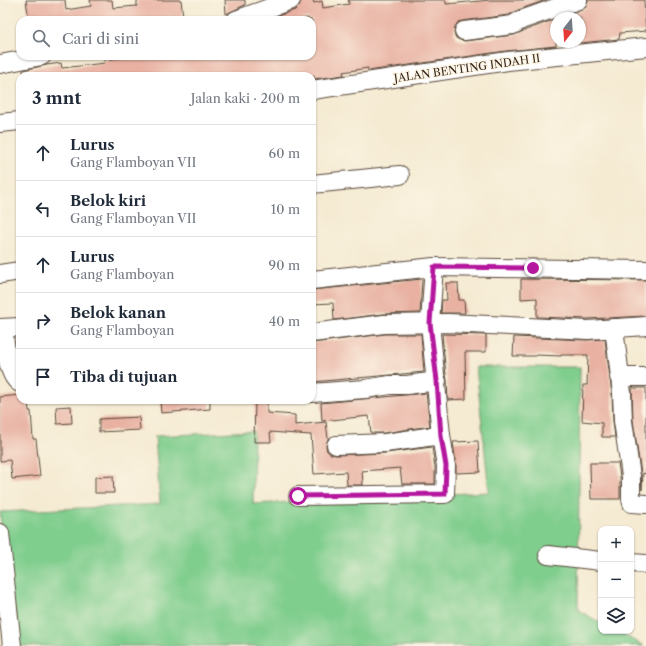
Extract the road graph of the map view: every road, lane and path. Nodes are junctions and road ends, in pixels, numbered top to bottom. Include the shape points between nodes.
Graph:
1 (291, 0) edge
2 (578, 0) edge
3 (536, 7) edge
4 (247, 16) edge
5 (464, 31) dead end
6 (646, 47) edge
7 (21, 60) edge
8 (0, 64) edge
9 (316, 89) edge
10 (16, 121) edge
11 (0, 123) edge
12 (400, 174) dead end
13 (316, 184) edge
14 (434, 267) junction
15 (646, 270) edge
16 (16, 272) edge
17 (0, 274) edge
18 (316, 280) edge
19 (430, 323) junction
20 (646, 326) edge
21 (8, 328) edge
22 (614, 328) junction
23 (316, 332) edge
24 (619, 377) junction
25 (646, 377) edge
26 (16, 380) edge
27 (437, 381) junction
28 (316, 394) edge
29 (441, 436) junction
30 (336, 445) dead end
31 (298, 496) dead end
32 (646, 504) edge
33 (0, 533) edge
34 (548, 555) dead end
35 (598, 561) edge
36 (634, 563) edge
37 (646, 564) edge
38 (12, 646) edge

1 - 4 street
2 - 3 street
3 - 5 street via 513,25
6 - 9 street, JALAN BENTING INDAH II via 508,61
7 - 8 street
10 - 11 street
12 - 13 street
14 - 15 street
14 - 18 street
14 - 19 street
16 - 17 street
19 - 22 street via 588,330
19 - 23 street via 384,324
19 - 27 street
20 - 22 street
21 - 26 street via 11,372
22 - 24 street
24 - 25 street
24 - 32 street via 631,476 631,499 632,503
27 - 28 street
27 - 29 street
29 - 30 street via 385,444
29 - 31 street via 446,466 445,494
33 - 38 street
34 - 35 street
36 - 37 street

